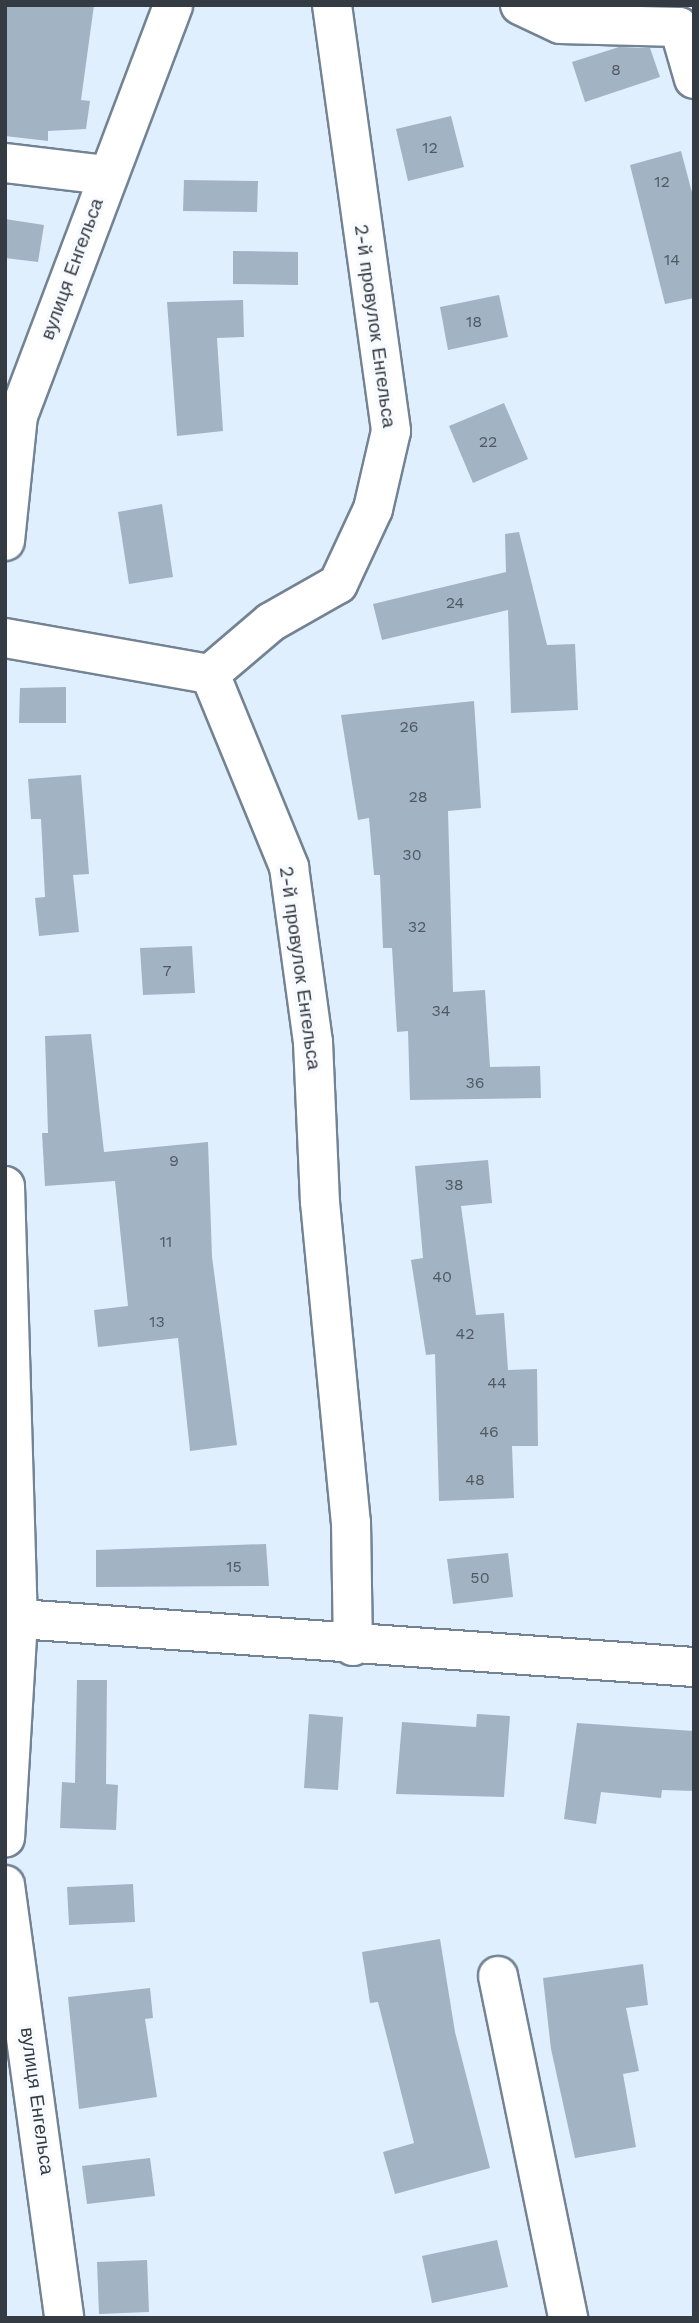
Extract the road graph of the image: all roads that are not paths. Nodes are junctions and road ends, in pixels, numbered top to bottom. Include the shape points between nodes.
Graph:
1 (173, 5) edge
2 (332, 5) edge
3 (520, 5) edge
4 (687, 26) edge
5 (694, 79) edge
6 (5, 163) edge
7 (106, 175) junction
8 (5, 541) edge
9 (5, 638) edge
10 (210, 674) junction
11 (5, 1186) edge
12 (12, 1619) edge
13 (353, 1646) junction
14 (694, 1667) edge
15 (5, 1838) edge
16 (5, 1885) edge
17 (498, 1976) dead end
18 (64, 2318) edge
19 (568, 2318) edge

1 - 7 street, вулиця Енгельса
2 - 10 street, 2-й провулок Енгельса via 391,431 373,509 338,583 271,622
3 - 4 street via 561,24
4 - 5 street
6 - 7 street
7 - 8 street, вулиця Енгельса via 18,416
9 - 10 street
10 - 13 street, 2-й провулок Енгельса via 289,867 313,1042 320,1202 351,1522
11 - 12 street
12 - 13 street
12 - 15 street
13 - 14 street
16 - 18 street, вулиця Енгельса
17 - 19 street

